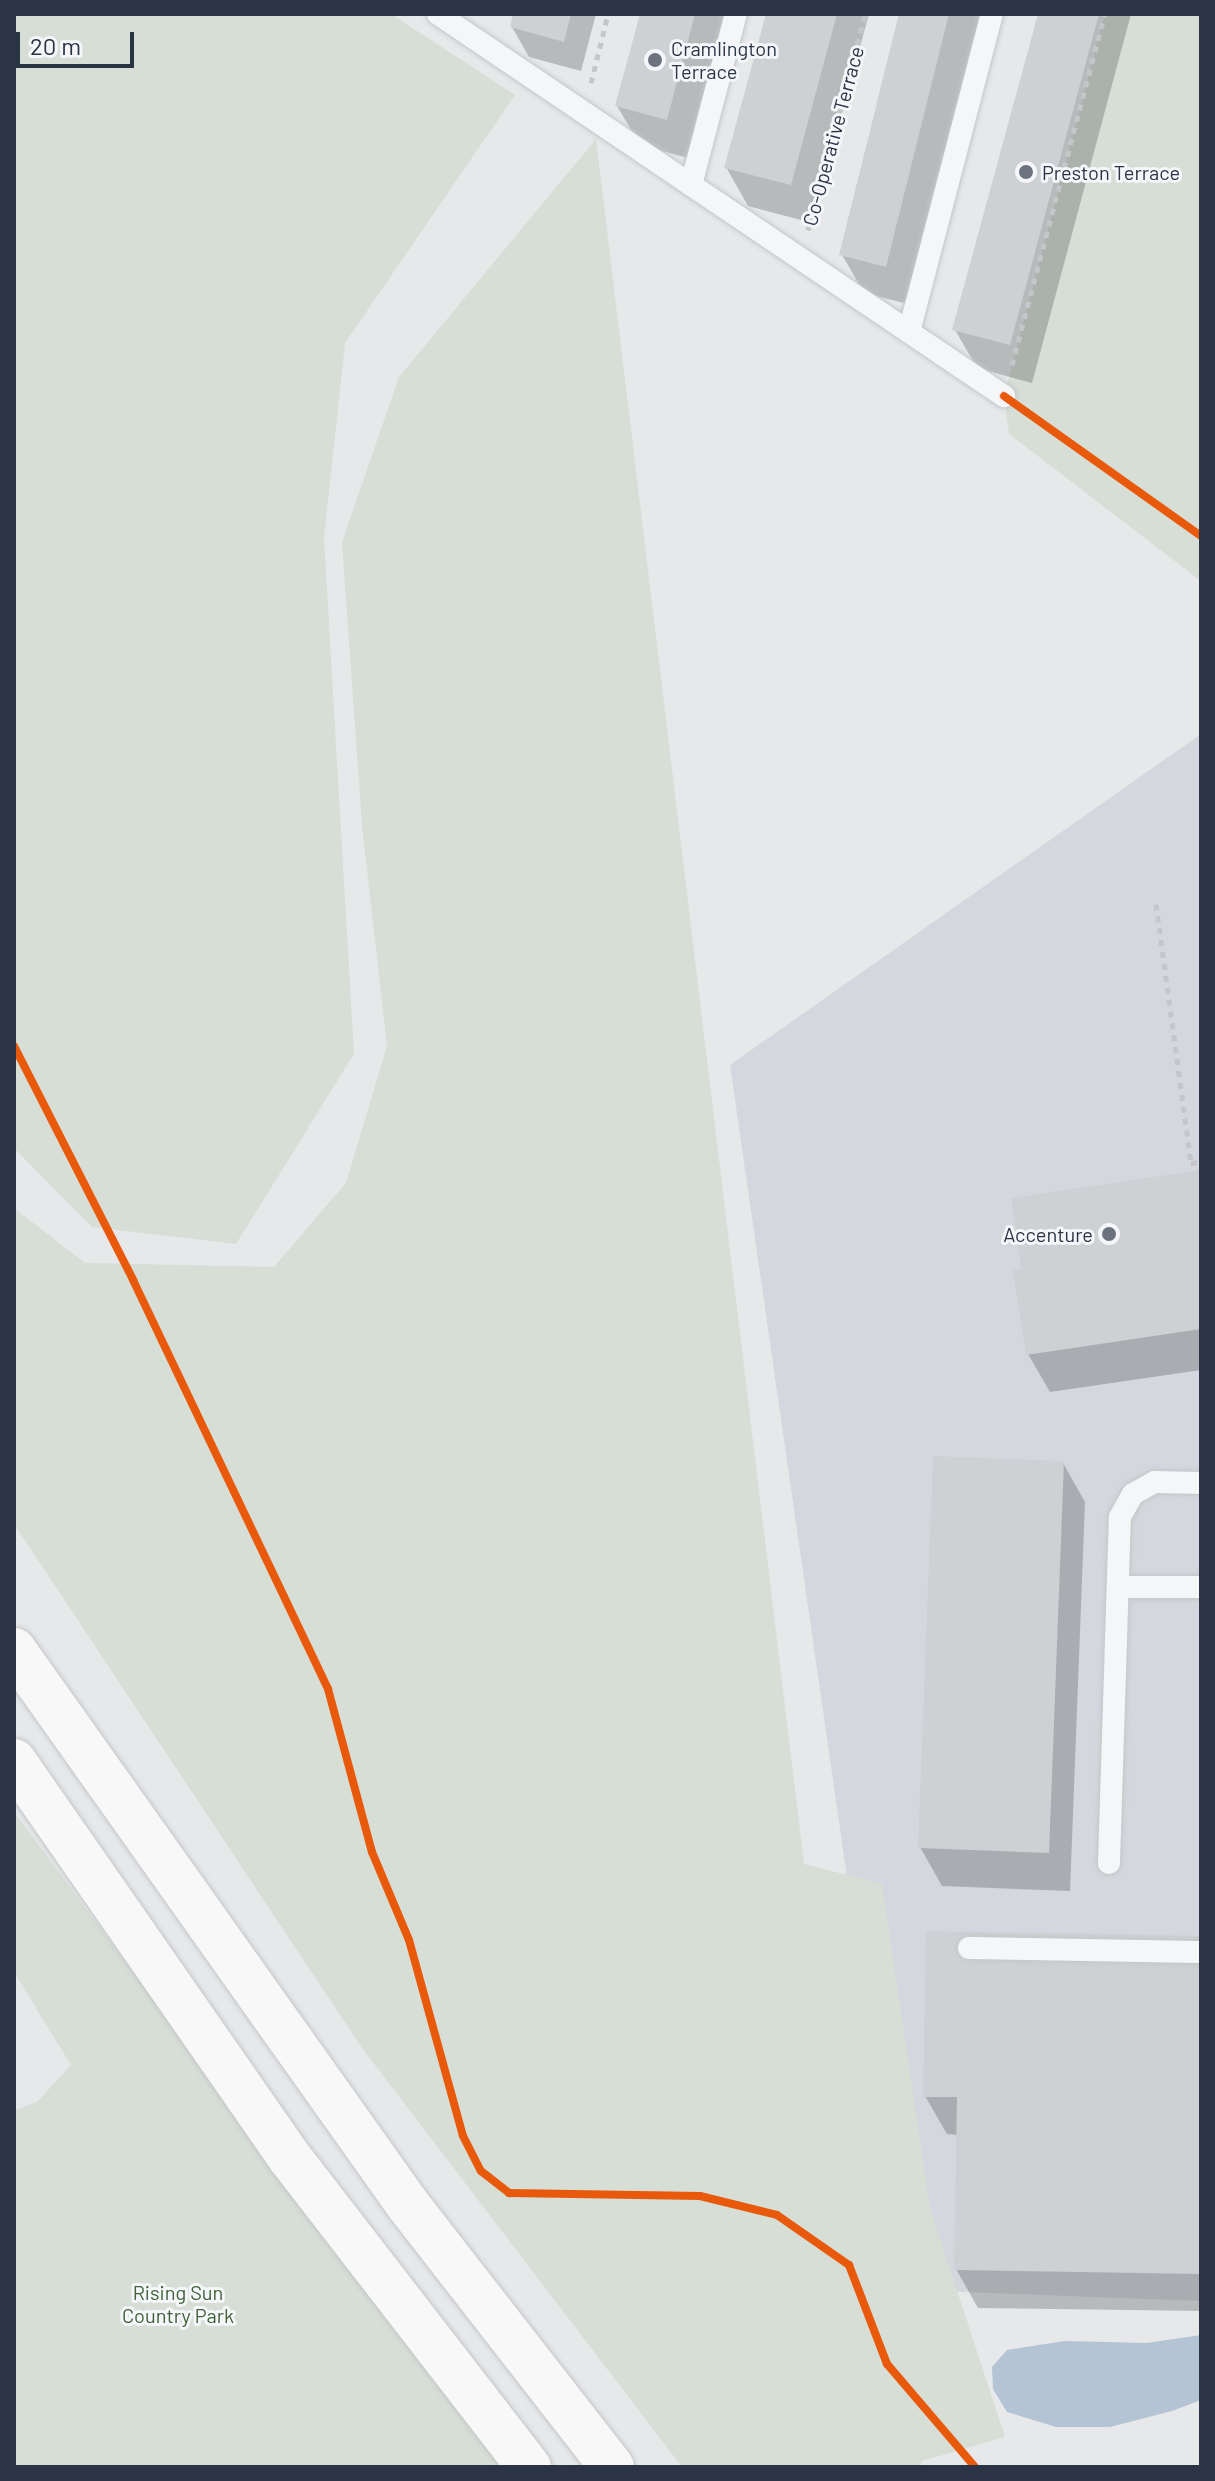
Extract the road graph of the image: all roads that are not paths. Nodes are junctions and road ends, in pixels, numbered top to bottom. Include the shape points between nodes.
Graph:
1 (438, 14) edge
2 (736, 14) edge
3 (992, 14) edge
4 (471, 24) edge
5 (691, 185) junction
6 (909, 332) junction
7 (1004, 396) road end
8 (1201, 1483) edge
9 (1118, 1587) junction
10 (1201, 1587) edge
11 (14, 1650) edge
12 (14, 1761) edge
13 (1109, 1863) dead end
14 (969, 1948) dead end
15 (1201, 1952) edge
16 (529, 2467) edge
17 (612, 2467) edge

1 - 4 lane
2 - 5 lane
3 - 6 lane
4 - 5 lane via 583,112
5 - 6 lane
6 - 7 lane
8 - 9 lane via 1155,1482 1133,1494 1120,1517
9 - 10 lane
9 - 13 lane
11 - 17 highway via 408,2205
12 - 16 highway via 290,2158
14 - 15 lane

